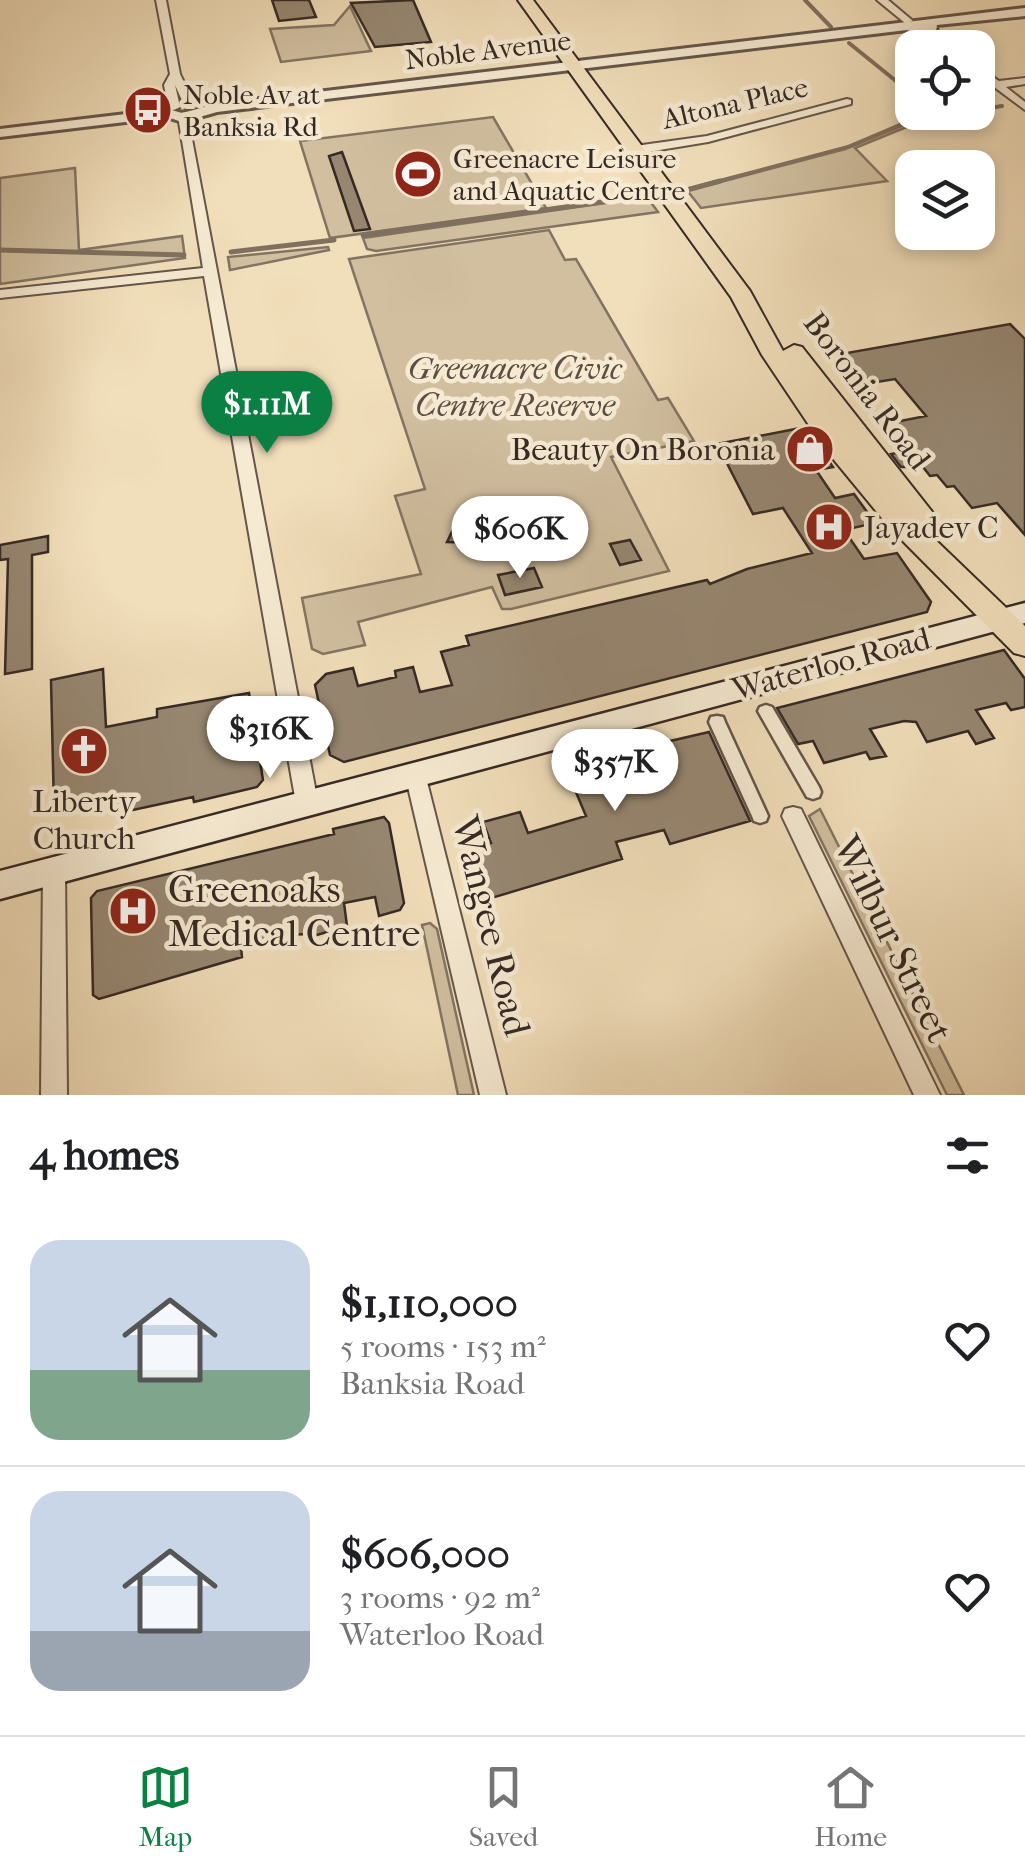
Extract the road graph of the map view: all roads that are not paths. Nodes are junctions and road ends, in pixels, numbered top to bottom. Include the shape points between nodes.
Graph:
1 (162, 0) edge
2 (525, 0) edge
3 (882, 0) edge
4 (894, 0) edge
5 (1025, 12) edge
6 (918, 24) junction
7 (926, 30) edge
8 (573, 66) junction
9 (1025, 81) edge
10 (996, 84) joint
11 (847, 102) dead end
12 (1025, 107) edge
13 (182, 111) junction
14 (0, 133) edge
15 (634, 150) junction
16 (210, 271) junction
17 (0, 294) edge
18 (1018, 616) edge
19 (1025, 645) edge
20 (766, 711) dead end
21 (717, 722) dead end
22 (415, 774) junction
23 (812, 792) dead end
24 (307, 802) junction
25 (760, 816) dead end
26 (792, 816) dead end
27 (54, 870) junction
28 (0, 884) edge
29 (54, 1095) edge
30 (494, 1095) edge
31 (926, 1095) edge

1 - 13 street via 175,74 169,85
2 - 8 main road, Boronia Road
3 - 6 street
4 - 6 street
5 - 6 street, Noble Avenue
6 - 7 street
6 - 8 street, Noble Avenue
8 - 13 street, Noble Avenue
8 - 15 main road, Boronia Road
9 - 10 street
10 - 12 street
11 - 15 street, Altona Place via 708,139
13 - 14 street, Noble Avenue
13 - 16 street
15 - 18 main road, Boronia Road via 885,503
16 - 17 street
16 - 24 street
18 - 19 main road, Boronia Road
18 - 22 main road, Waterloo Road
20 - 23 street
21 - 25 street
22 - 24 main road, Waterloo Road
22 - 30 street, Wangee Road
24 - 27 main road, Waterloo Road
26 - 31 street, Wilbur Street
27 - 28 main road, Waterloo Road
27 - 29 street

